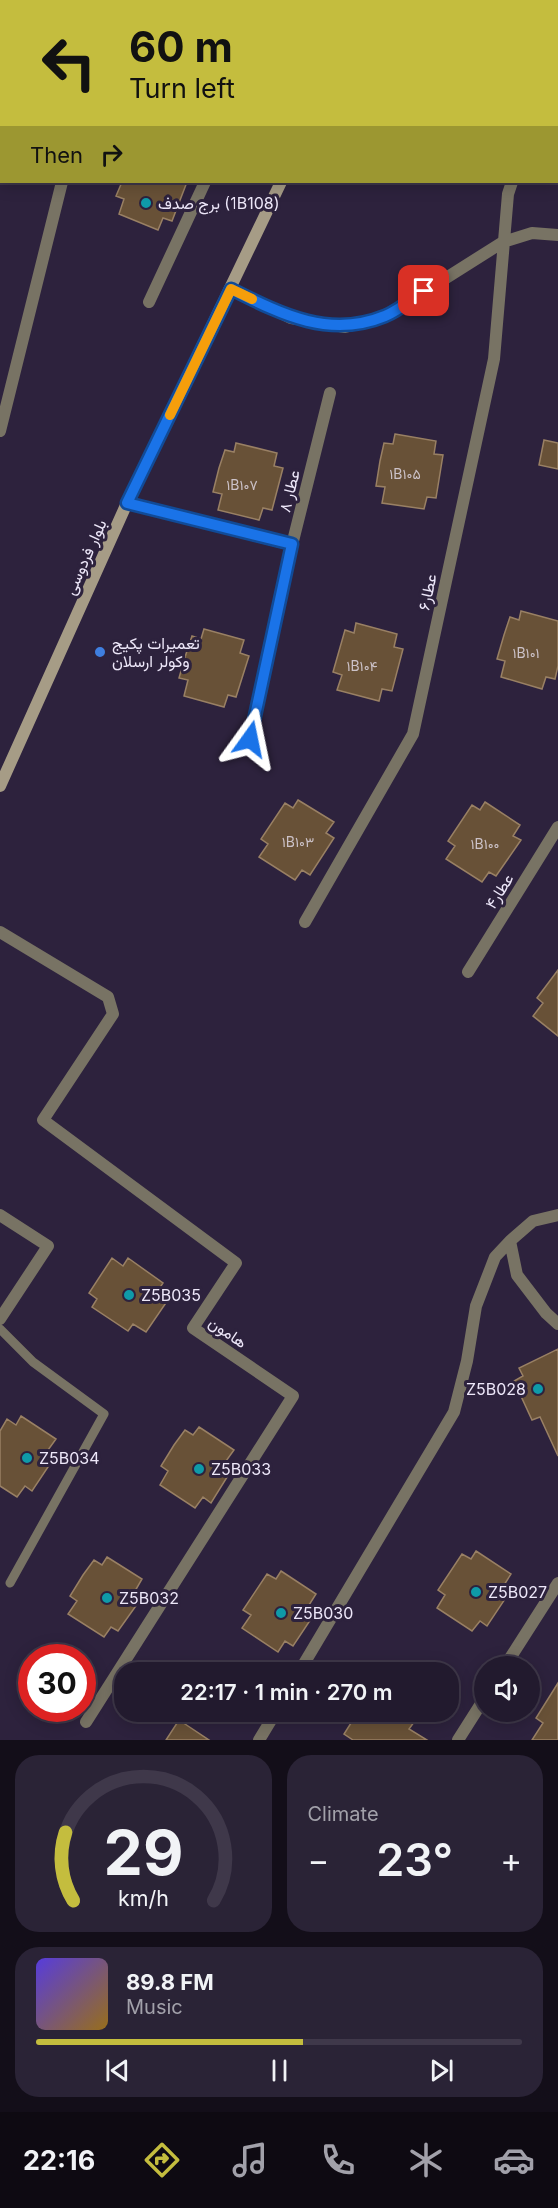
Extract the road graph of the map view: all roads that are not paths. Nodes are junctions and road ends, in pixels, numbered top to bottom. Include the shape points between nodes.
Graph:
1 (62, 183) edge
2 (205, 183) edge
3 (281, 183) edge
4 (512, 183) edge
5 (558, 235) edge
6 (503, 242) junction
7 (231, 289) junction
8 (149, 302) dead end
9 (330, 393) dead end
10 (0, 431) edge
11 (127, 503) junction
12 (292, 544) junction
13 (250, 739) dead end
14 (0, 786) edge
15 (558, 826) edge
16 (305, 922) dead end
17 (0, 932) edge
18 (468, 972) dead end
19 (0, 1215) edge
20 (558, 1215) edge
21 (510, 1241) junction
22 (0, 1319) edge
23 (558, 1324) edge
24 (0, 1329) edge
25 (10, 1582) dead end
26 (558, 1583) edge
27 (511, 1656) edge
28 (305, 1662) edge
29 (96, 1706) edge
30 (474, 1715) edge
31 (270, 1722) edge
32 (259, 1740) edge
33 (458, 1740) edge

1 - 10 street
2 - 8 street
3 - 7 main road, بلوار فردوسی
4 - 6 street, عطار۶
5 - 6 street via 532,233
6 - 7 street via 386,316 345,327 291,318
6 - 16 street, عطار۶ via 494,359 413,734
7 - 11 main road, بلوار فردوسی
9 - 12 street, عطار ۸
11 - 12 street
11 - 14 main road, بلوار فردوسی
12 - 13 street, عطار ۸
15 - 18 street, عطار۴
17 - 29 street, هامون via 108,997 113,1014 43,1120 236,1263 193,1328 293,1396
19 - 22 street via 48,1246
20 - 21 street via 532,1221
21 - 23 street via 517,1275
21 - 28 street via 495,1257 476,1306 454,1412
24 - 25 lane via 33,1362 104,1414
26 - 27 street
30 - 33 street
31 - 32 street

